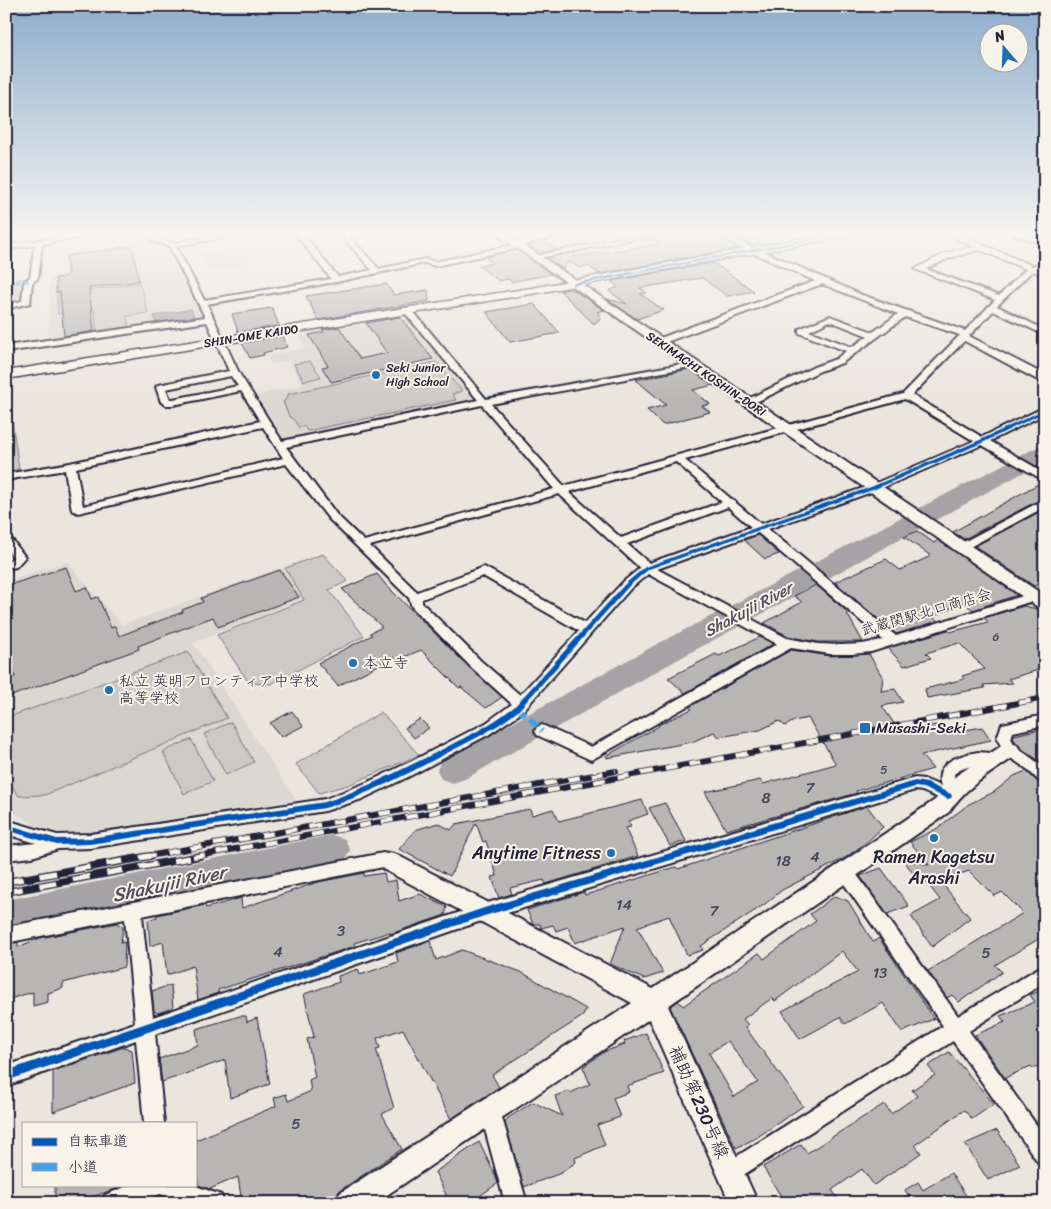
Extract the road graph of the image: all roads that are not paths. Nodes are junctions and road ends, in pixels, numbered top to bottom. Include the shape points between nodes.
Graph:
1 (27, 289) edge
2 (194, 289) edge
3 (281, 289) edge
4 (539, 289) edge
5 (582, 289) edge
6 (800, 289) edge
7 (838, 289) edge
8 (974, 289) edge
9 (1010, 289) edge
10 (1000, 299) junction
11 (201, 303) junction
12 (6, 307) edge
13 (992, 308) junction
14 (408, 310) junction
15 (902, 315) junction
16 (210, 319) junction
17 (1045, 333) edge
18 (874, 335) junction
19 (966, 335) junction
20 (218, 341) junction
21 (658, 342) junction
22 (6, 349) edge
23 (853, 351) junction
24 (690, 364) junction
25 (234, 373) junction
26 (6, 375) edge
27 (1045, 380) edge
28 (244, 388) junction
29 (906, 396) junction
30 (484, 403) junction
31 (747, 403) junction
32 (1045, 410) edge
33 (266, 423) junction
34 (786, 429) junction
35 (982, 441) junction
36 (279, 445) junction
37 (676, 458) junction
38 (289, 460) junction
39 (70, 466) junction
40 (6, 477) edge
41 (1045, 478) edge
42 (873, 488) junction
43 (561, 490) junction
44 (1045, 502) edge
45 (730, 503) junction
46 (760, 528) junction
47 (6, 540) edge
48 (618, 543) junction
49 (361, 545) junction
50 (960, 547) junction
51 (12, 564) dead end
52 (647, 568) junction
53 (415, 597) junction
54 (1041, 598) edge
55 (586, 630) junction
56 (893, 641) junction
57 (788, 644) junction
58 (520, 703) junction
59 (1045, 720) edge
60 (542, 731) dead end
61 (1005, 754) junction
62 (1045, 778) edge
63 (950, 794) junction
64 (6, 827) edge
65 (57, 842) junction
66 (6, 853) edge
67 (390, 862) joint
68 (846, 873) junction
69 (133, 910) junction
70 (484, 912) junction
71 (6, 935) edge
72 (1045, 972) edge
73 (654, 1002) junction
74 (144, 1029) junction
75 (957, 1029) junction
76 (6, 1076) edge
77 (490, 1111) junction
78 (154, 1122) edge
79 (1045, 1156) edge
80 (730, 1172) junction
81 (156, 1186) edge
82 (166, 1186) edge
83 (113, 1203) edge
84 (213, 1203) edge
85 (350, 1203) edge
86 (516, 1203) edge
87 (744, 1203) edge

1 - 12 street via 26,303
2 - 11 street
3 - 11 street
4 - 14 main road, SHIN-OME KAIDO
5 - 21 street, SEKIMACHI KOSHIN-DORI
6 - 21 street
7 - 15 street
8 - 10 street
9 - 10 street
10 - 13 street
11 - 16 street
13 - 17 street
13 - 19 street
14 - 20 main road, SHIN-OME KAIDO
14 - 30 street, 武蔵関駅北口商店会
15 - 18 street
15 - 19 street
16 - 20 street
16 - 22 street
18 - 23 street
18 - 23 street via 830,318 802,331
19 - 27 street
19 - 29 street
20 - 25 street
20 - 26 main road, SHIN-OME KAIDO
21 - 24 street, SEKIMACHI KOSHIN-DORI
23 - 31 street via 839,361
24 - 30 street
24 - 31 street, SEKIMACHI KOSHIN-DORI
25 - 28 street
25 - 28 street via 161,387 166,402
28 - 33 street
29 - 34 street
29 - 35 street
30 - 36 street
30 - 43 street, 武蔵関駅北口商店会
31 - 34 street, SEKIMACHI KOSHIN-DORI
32 - 35 street
33 - 36 street
33 - 39 street
34 - 37 street
34 - 42 street, SEKIMACHI KOSHIN-DORI
35 - 41 street
35 - 42 street
36 - 38 street
37 - 43 street
37 - 45 street
38 - 39 street via 78,510
38 - 49 street via 333,517
39 - 40 street
42 - 46 street
42 - 50 street, SEKIMACHI KOSHIN-DORI
43 - 48 street, 武蔵関駅北口商店会
43 - 49 street
44 - 50 street
45 - 46 street
45 - 48 street
46 - 52 street
46 - 56 street
47 - 51 street via 19,556
48 - 52 street, 武蔵関駅北口商店会
49 - 53 street
50 - 54 street, SEKIMACHI KOSHIN-DORI
52 - 55 street
52 - 57 street, 武蔵関駅北口商店会
53 - 55 street via 484,570
53 - 58 street via 416,604
54 - 56 street, 武蔵関駅北口商店会
55 - 58 street
56 - 57 street, 武蔵関駅北口商店会 via 862,649 841,650
57 - 60 street via 591,754
58 - 65 street via 501,722 345,800 100,839
59 - 61 street via 1007,728
61 - 62 street via 1032,765
61 - 63 street
63 - 68 street via 942,806
63 - 70 street via 915,784
64 - 65 street
65 - 66 street via 41,850
67 - 69 street via 383,860
67 - 70 street
68 - 73 street
68 - 75 street
69 - 71 street
69 - 74 street
70 - 73 street
70 - 74 street
72 - 75 street
73 - 77 street
73 - 80 street, 補助第230号線
74 - 76 street
74 - 78 street
75 - 79 street
75 - 80 street
77 - 85 street
77 - 86 street
80 - 87 street, 補助第230号線
81 - 83 street
82 - 84 street

